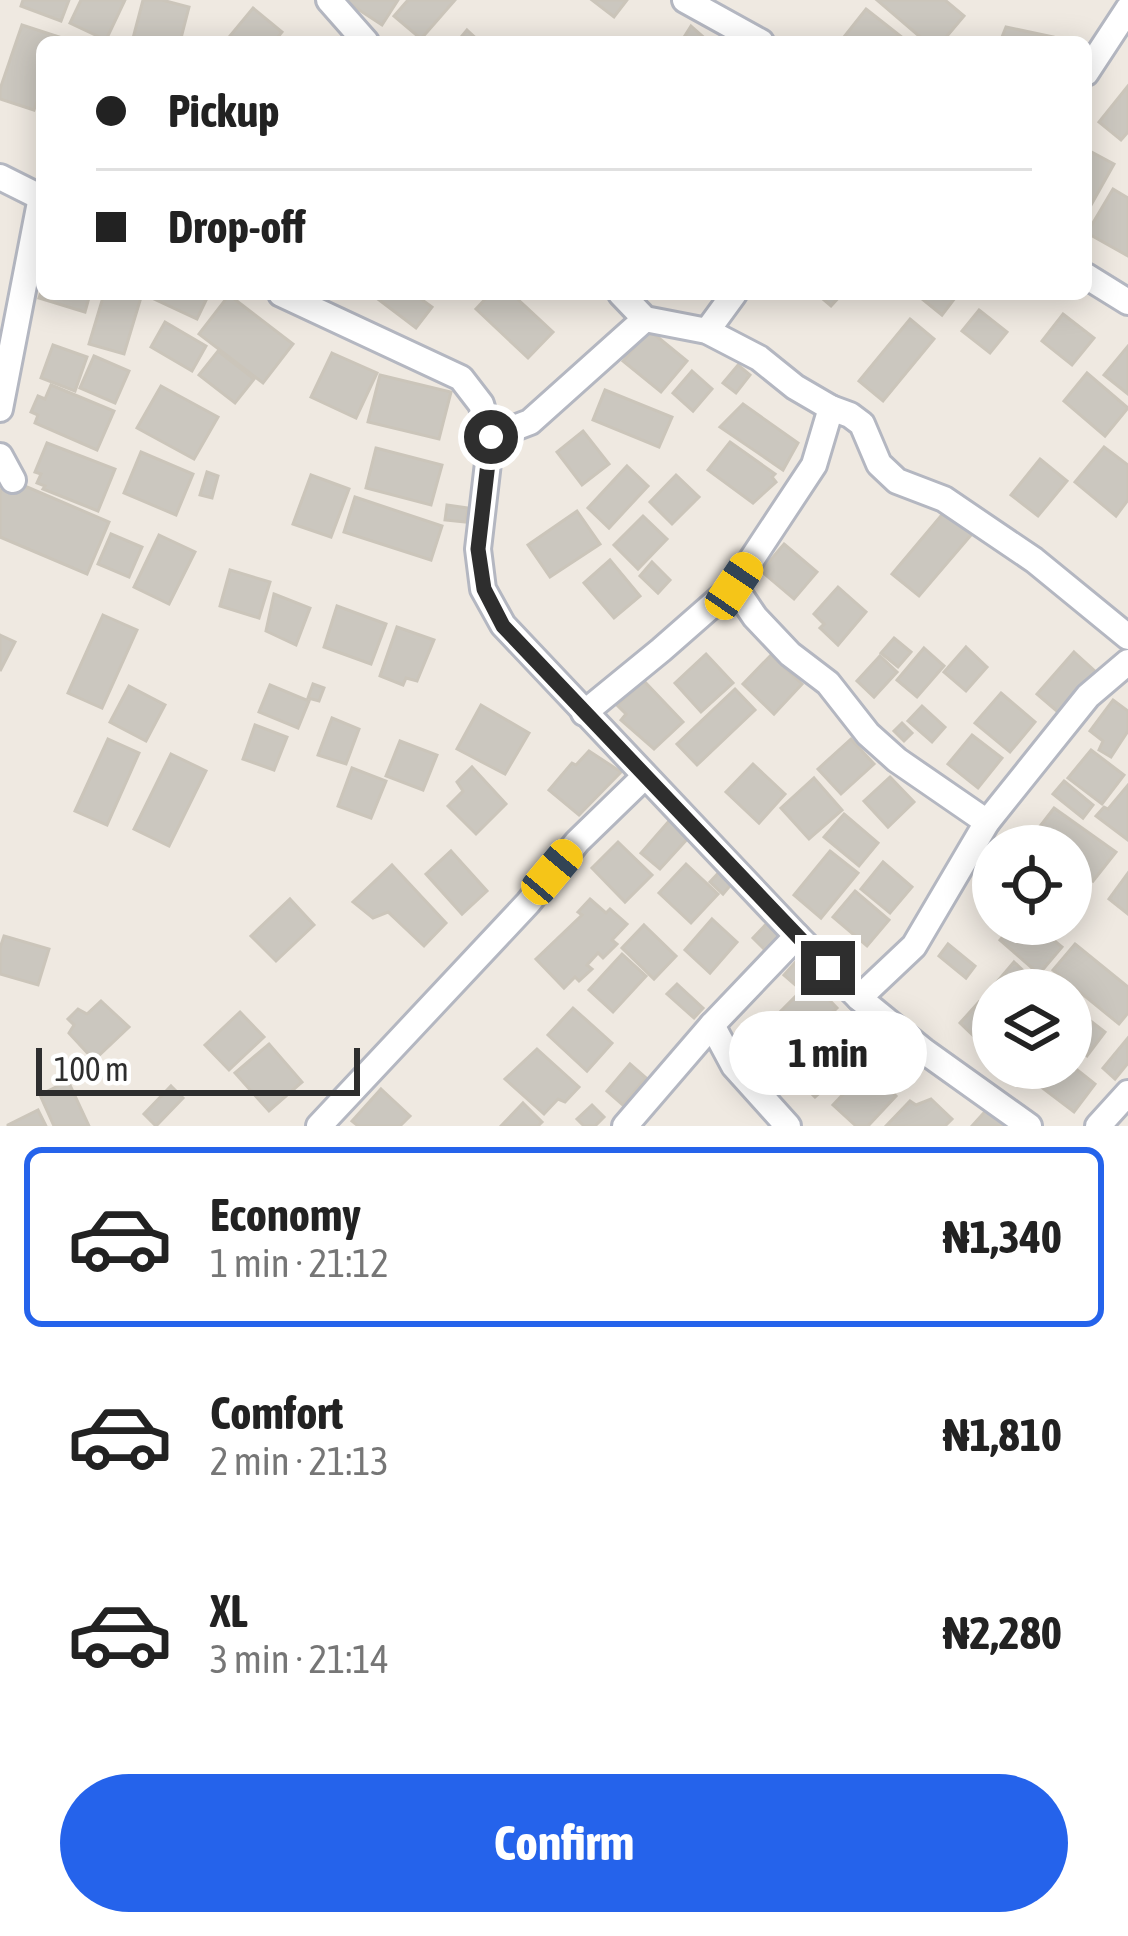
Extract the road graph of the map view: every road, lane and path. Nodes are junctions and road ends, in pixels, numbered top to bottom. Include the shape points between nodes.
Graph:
1 (329, 0) edge
2 (685, 0) edge
3 (1128, 9) edge
4 (361, 36) edge
5 (749, 36) edge
6 (1092, 64) edge
7 (0, 178) edge
8 (36, 195) edge
9 (36, 228) edge
10 (1092, 280) edge
11 (627, 300) edge
12 (729, 300) edge
13 (320, 301) edge
14 (1128, 302) edge
15 (645, 320) junction
16 (706, 331) junction
17 (831, 408) junction
18 (0, 409) edge
19 (491, 437) junction
20 (0, 456) edge
21 (13, 480) dead end
22 (734, 586) junction
23 (1128, 637) edge
24 (1128, 662) edge
25 (584, 712) junction
26 (645, 776) junction
27 (987, 823) junction
28 (797, 936) junction
29 (859, 998) junction
30 (712, 1025) junction
31 (1128, 1093) edge
32 (320, 1126) edge
33 (625, 1126) edge
34 (788, 1126) edge
35 (1029, 1126) edge
36 (1098, 1126) edge

1 - 4 street
2 - 5 street
3 - 6 street
7 - 8 street
9 - 18 street
10 - 14 street
11 - 15 street
12 - 16 street
13 - 19 street via 461,378 482,404
15 - 16 street
15 - 19 street via 530,422
16 - 17 street
17 - 22 street via 814,465
17 - 23 street via 862,424 879,464 897,481 944,499
19 - 25 street via 478,549 484,589 503,626
20 - 21 street
22 - 25 street
22 - 27 street via 868,734
24 - 27 street via 1088,696
25 - 26 street
26 - 28 street
26 - 32 street
27 - 29 street via 914,946
28 - 29 street
28 - 30 street
29 - 35 street
30 - 33 street
30 - 34 street via 734,1066
31 - 36 street

